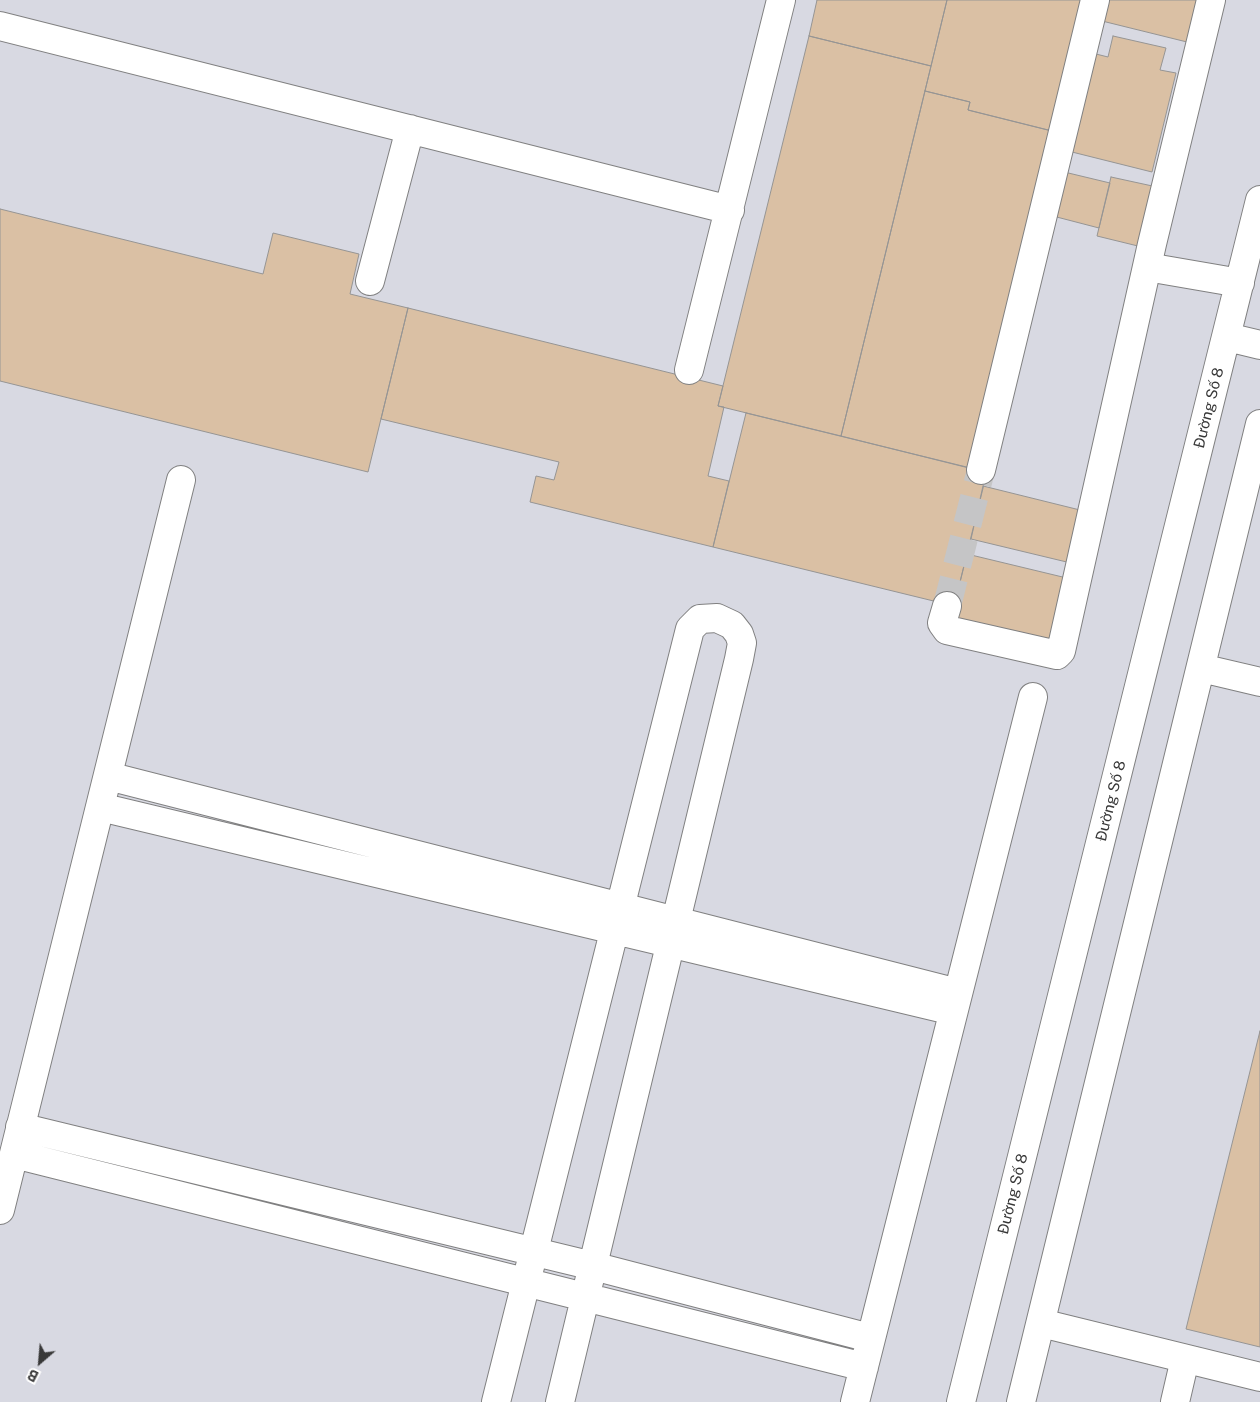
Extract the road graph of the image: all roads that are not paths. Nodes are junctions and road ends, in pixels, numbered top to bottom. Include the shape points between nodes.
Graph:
1 (781, 0) edge
2 (1095, 0) edge
3 (1211, 0) edge
4 (0, 26) edge
5 (410, 129) junction
6 (1260, 200) edge
7 (730, 210) junction
8 (1147, 267) junction
9 (370, 281) dead end
10 (1240, 283) junction
11 (1227, 337) junction
12 (1260, 345) edge
13 (689, 370) dead end
14 (1260, 424) edge
15 (981, 470) tunnel mouth
16 (181, 480) dead end
17 (947, 606) tunnel mouth
18 (1201, 668) junction
19 (1260, 682) edge
20 (1033, 697) dead end
21 (108, 776) junction
22 (100, 807) junction
23 (617, 918) junction
24 (674, 932) junction
25 (956, 1002) junction
26 (20, 1127) junction
27 (14, 1154) junction
28 (0, 1210) edge
29 (534, 1252) junction
30 (593, 1266) junction
31 (526, 1282) junction
32 (586, 1297) junction
33 (1041, 1323) junction
34 (870, 1338) junction
35 (1185, 1359) junction
36 (864, 1367) junction
37 (1260, 1378) edge
38 (496, 1402) edge
39 (560, 1402) edge
40 (855, 1402) edge
41 (961, 1402) edge
42 (1021, 1402) edge
43 (1175, 1402) edge

1 - 7 street
2 - 15 street
3 - 8 street
4 - 5 street
5 - 7 street
5 - 9 street
6 - 10 street, Đường Số 8
7 - 13 street
8 - 10 street
8 - 17 street via 1061,651 1056,655 947,630 942,623
10 - 11 street, Đường Số 8
11 - 12 street
11 - 41 street, Đường Số 8
14 - 18 street
16 - 21 street
18 - 19 street
18 - 33 street
20 - 25 street
21 - 22 street
21 - 23 street
22 - 23 street
22 - 26 street
23 - 24 street
23 - 24 street via 690,629 700,620 717,618 732,625 742,643
23 - 29 street
24 - 25 street
24 - 30 street
25 - 34 street
26 - 27 street
26 - 29 street
27 - 28 street
27 - 31 street
29 - 30 street
29 - 31 street
30 - 32 street
30 - 34 street
31 - 32 street
31 - 38 street
32 - 36 street
32 - 39 street
33 - 35 street
33 - 42 street
34 - 36 street
35 - 37 street
35 - 43 street
36 - 40 street

